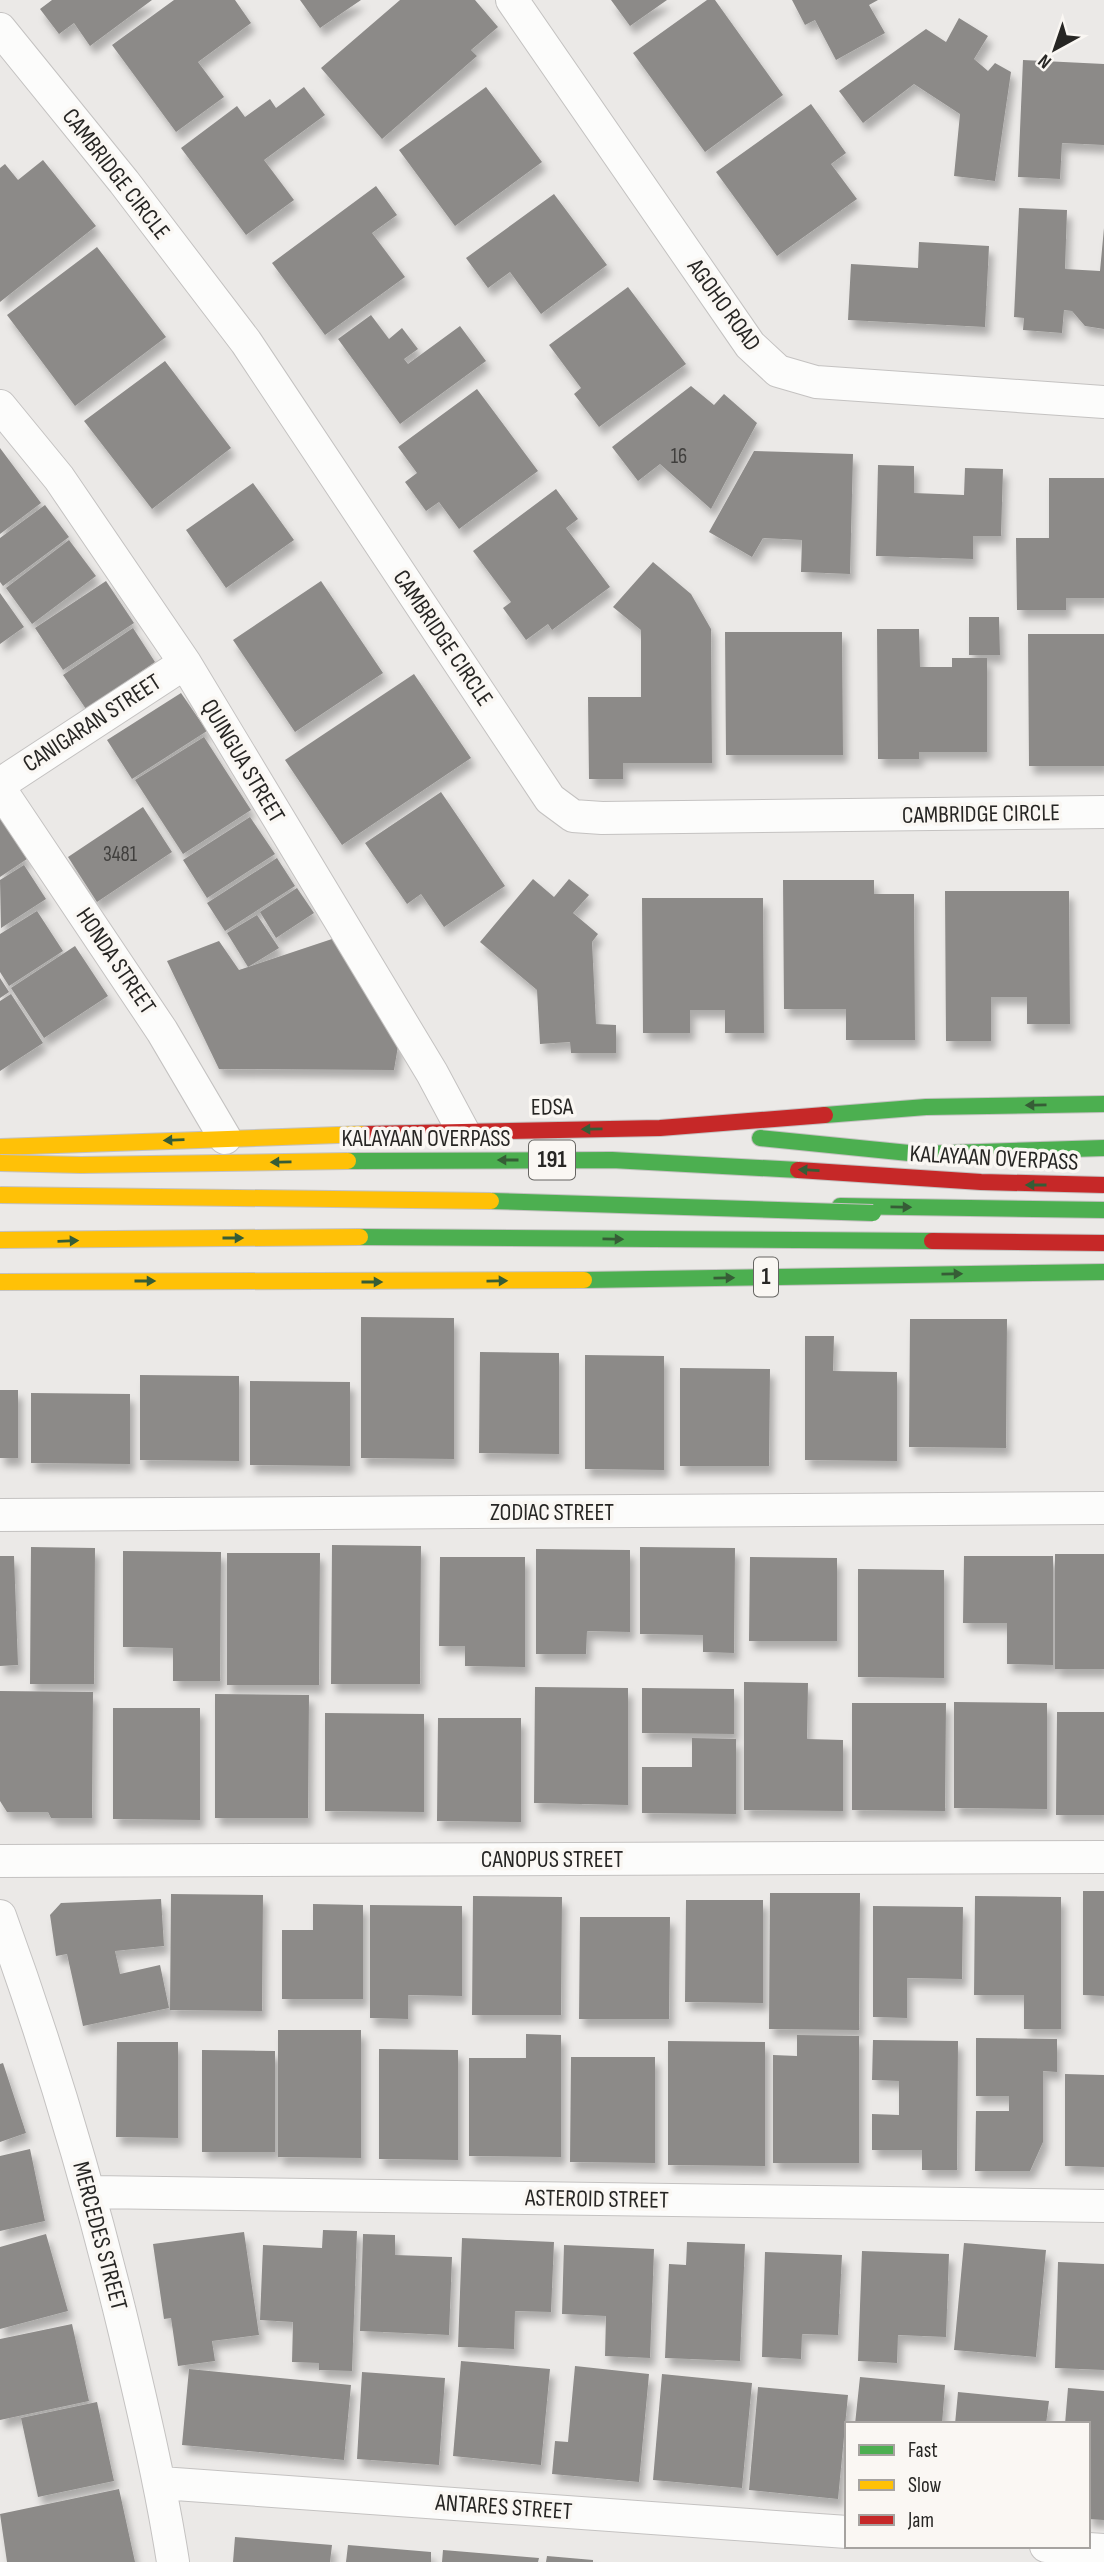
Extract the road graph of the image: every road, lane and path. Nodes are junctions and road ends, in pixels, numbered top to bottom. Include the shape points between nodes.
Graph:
1 (512, 0) edge
2 (0, 29) edge
3 (1104, 402) edge
4 (0, 406) edge
5 (185, 663) junction
6 (0, 786) edge
7 (1104, 812) edge
8 (1104, 1104) edge
9 (660, 1128) junction
10 (463, 1131) junction
11 (225, 1138) junction
12 (0, 1147) edge
13 (1104, 1148) edge
14 (0, 1163) edge
15 (1104, 1185) edge
16 (0, 1195) edge
17 (1104, 1210) edge
18 (14, 1212) dead end
19 (873, 1213) dead end
20 (0, 1240) edge
21 (1104, 1243) edge
22 (1104, 1272) edge
23 (0, 1282) edge
24 (1104, 1508) edge
25 (0, 1515) edge
26 (1104, 1857) edge
27 (0, 1861) edge
28 (0, 1916) edge
29 (91, 2192) junction
30 (1104, 2206) edge
31 (161, 2483) junction
32 (845, 2532) edge
33 (1075, 2548) edge
34 (1104, 2550) edge
35 (173, 2562) edge

1 - 3 street, AGOHO ROAD via 750,345 778,371 816,382
2 - 7 street, CAMBRIDGE CIRCLE via 124,181 246,342 550,799 573,816
4 - 5 street, QUINGUA STREET via 59,478
5 - 6 street, CANIGARAN STREET
5 - 10 street, QUINGUA STREET
6 - 11 street, HONDA STREET via 162,1031
8 -> 9 main road, EDSA via 926,1107
9 -> 10 main road, EDSA
9 - 13 main road via 919,1154
10 - 11 main road, EDSA
11 -> 12 main road, EDSA
15 -> 14 main road, KALAYAAN OVERPASS / 191, bridge via 1022,1185 613,1160
16 - 19 main road, 191, bridge via 612,1203
18 -> 17 main road via 432,1195
20 -> 21 main road via 430,1237
23 -> 22 main road, 1 via 429,1282
24 - 25 street, ZODIAC STREET
26 - 27 street, CANOPUS STREET
28 - 29 street, MERCEDES STREET
29 - 30 street, ASTEROID STREET
29 - 31 street, MERCEDES STREET
31 - 32 street, ANTARES STREET
31 - 35 street, MERCEDES STREET
33 - 34 street

